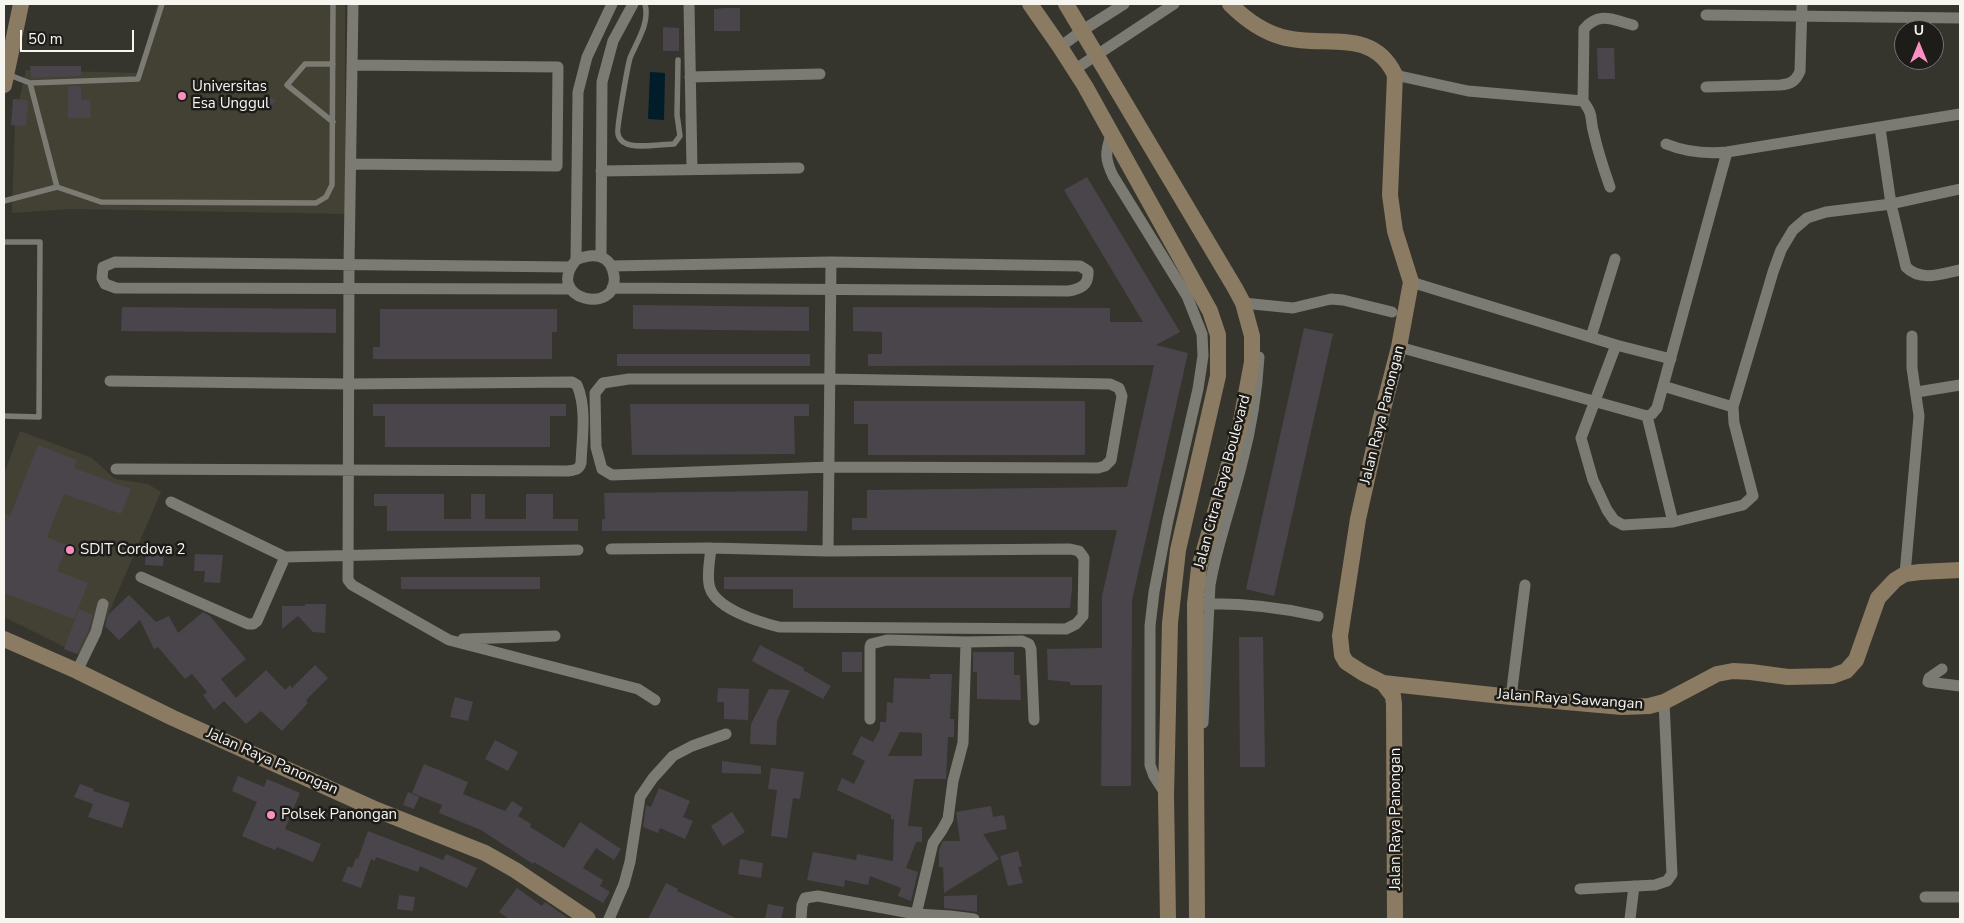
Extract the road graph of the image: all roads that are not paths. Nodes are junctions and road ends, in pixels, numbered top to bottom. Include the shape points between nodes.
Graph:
1 (20, 4) edge
2 (162, 4) edge
3 (333, 4) edge
4 (353, 4) edge
5 (612, 4) edge
6 (633, 4) edge
7 (644, 4) edge
8 (689, 4) edge
9 (1030, 4) edge
10 (1066, 4) edge
11 (1124, 4) edge
12 (1174, 4) edge
13 (1230, 4) edge
14 (1802, 10) edge
15 (1706, 15) dead end
16 (1960, 18) edge
17 (1633, 25) dead end
18 (1082, 30) junction
19 (1060, 47) junction
20 (1097, 56) junction
21 (678, 60) dead end
22 (333, 64) junction
23 (353, 65) junction
24 (1074, 70) junction
25 (820, 74) dead end
26 (1395, 75) junction
27 (690, 77) junction
28 (5, 79) edge
29 (30, 83) junction
30 (1706, 86) dead end
31 (1583, 101) junction
32 (1960, 114) edge
33 (333, 122) junction
34 (1880, 128) junction
35 (1666, 144) dead end
36 (1727, 152) junction
37 (352, 164) junction
38 (799, 168) dead end
39 (692, 169) junction
40 (601, 171) junction
41 (57, 187) junction
42 (1610, 188) dead end
43 (1960, 190) edge
44 (4, 201) edge
45 (1891, 204) junction
46 (4, 242) edge
47 (602, 257) junction
48 (1615, 259) dead end
49 (831, 262) junction
50 (573, 264) junction
51 (349, 265) junction
52 (611, 266) junction
53 (1960, 270) edge
54 (1411, 282) junction
55 (612, 288) junction
56 (350, 289) junction
57 (570, 289) junction
58 (831, 289) junction
59 (1245, 310) junction
60 (1392, 312) dead end
61 (1912, 336) dead end
62 (1591, 338) junction
63 (1616, 345) junction
64 (1399, 347) junction
65 (1671, 359) junction
66 (830, 379) junction
67 (110, 380) dead end
68 (349, 384) junction
69 (1960, 385) edge
70 (1663, 386) junction
71 (1917, 392) junction
72 (1596, 401) junction
73 (1733, 407) junction
74 (4, 416) edge
75 (1647, 416) junction
76 (1193, 446) junction
77 (830, 467) junction
78 (116, 469) dead end
79 (348, 471) junction
80 (171, 502) dead end
81 (1673, 522) junction
82 (1165, 535) junction
83 (1181, 539) junction
84 (710, 548) junction
85 (610, 549) dead end
86 (578, 550) dead end
87 (828, 551) junction
88 (348, 556) junction
89 (285, 557) junction
90 (1960, 570) edge
91 (1905, 574) junction
92 (141, 577) dead end
93 (1525, 585) dead end
94 (103, 604) dead end
95 (1202, 604) junction
96 (1318, 616) dead end
97 (1150, 626) junction
98 (1170, 627) junction
99 (555, 636) dead end
100 (4, 639) edge
101 (448, 640) junction
102 (966, 642) junction
103 (1942, 669) dead end
104 (77, 671) junction
105 (1383, 683) junction
106 (1960, 686) edge
107 (1511, 698) junction
108 (655, 700) dead end
109 (1664, 702) junction
110 (870, 719) dead end
111 (1150, 719) junction
112 (1034, 720) dead end
113 (1168, 721) junction
114 (726, 734) dead end
115 (1166, 795) junction
116 (1634, 886) junction
117 (1580, 889) dead end
118 (1925, 897) dead end
119 (1960, 897) edge
120 (916, 917) edge
121 (588, 919) edge
122 (609, 919) edge
123 (801, 919) edge
124 (974, 919) edge
125 (1168, 919) edge
126 (1197, 919) edge
127 (1395, 919) edge
128 (1630, 919) edge

1 - 28 street
2 - 29 lane via 138,80
3 - 22 lane
4 - 23 street
5 - 50 street via 587,56 578,92
6 - 40 street via 613,41 602,82
7 - 21 lane via 647,11 644,26 627,70 617,124 623,143 674,144 678,140
8 - 27 street
9 - 19 street, Jalan Citra Raya Boulevard
10 - 18 street, Jalan Citra Raya Boulevard
11 - 18 street
12 - 20 street
13 - 26 street via 1248,20 1281,37 1361,44 1375,50
14 - 15 street
14 - 16 street
14 - 30 street via 1797,79 1790,84
17 - 31 street via 1600,17 1591,20 1584,29
18 - 19 street
18 - 20 street, Jalan Citra Raya Boulevard
19 - 24 street, Jalan Citra Raya Boulevard
20 - 24 street
20 - 59 street, Jalan Citra Raya Boulevard
22 - 33 lane
22 - 33 lane via 305,64 287,86
23 - 37 street
23 - 37 street via 558,67 557,166
24 - 76 street, Jalan Citra Raya Boulevard via 1111,135 1149,220 1193,294 1210,311 1218,335 1210,357 1218,376
25 - 27 street
26 - 31 street via 1468,91
26 - 54 street, Jalan Raya Panongan via 1390,195 1395,231
27 - 39 street
28 - 29 lane
29 - 41 lane
31 - 42 street via 1593,119 1593,132
32 - 34 street
33 - 41 lane via 332,185 326,197 316,203 101,202
34 - 36 street
34 - 45 street
35 - 36 street via 1704,154
36 - 65 street
37 - 51 street
38 - 39 street
39 - 40 street
40 - 47 street
41 - 44 lane
43 - 45 street
45 - 53 street via 1906,267 1919,276
45 - 73 street via 1826,212 1807,218 1793,230 1776,264
46 - 74 lane via 40,242 40,252 39,416
47 - 50 street via 588,255
47 - 52 street
48 - 62 street
49 - 52 street
49 - 58 street
49 - 58 street via 1080,266 1088,271 1089,278 1077,290 1068,291
50 - 51 street
50 - 57 street via 568,278
51 - 56 street
51 - 56 street via 115,262 104,267 102,278 105,284 116,288
52 - 55 street
54 - 62 street
54 - 64 street, Jalan Raya Panongan
55 - 57 street via 604,297 592,301 580,298
55 - 58 street
56 - 57 street
56 - 68 street
58 - 66 street
59 - 60 street via 1293,308 1331,299
59 - 95 street, Jalan Citra Raya Boulevard via 1252,336 1252,362 1237,460 1199,568
61 - 71 street via 1912,368
62 - 63 street
63 - 65 street
63 - 72 street
64 - 72 street
64 - 105 street, Jalan Raya Panongan via 1358,519 1340,636 1346,662
65 - 70 street
66 - 77 street
66 - 77 street via 614,380 604,383 595,393 594,403 596,448 602,469 612,475
66 - 77 street via 1110,384 1119,388 1122,396 1111,460 1098,468
67 - 68 street
68 - 79 street
68 - 79 street via 572,382 580,391 583,410 581,463 576,470
69 - 71 street
70 - 73 street
70 - 75 street via 1657,408
71 - 91 street via 1919,416
72 - 75 street
72 - 81 street via 1581,438 1593,480 1607,510 1614,520 1623,525
73 - 81 street via 1752,496 1743,505
75 - 81 street
76 - 82 street
76 - 83 street, Jalan Citra Raya Boulevard
77 - 87 street
78 - 79 street
79 - 88 street
80 - 89 street
82 - 83 street
82 - 97 street
83 - 98 street, Jalan Citra Raya Boulevard
84 - 85 street
84 - 87 street
84 - 87 street via 708,583 712,594 720,602 760,623 779,627 1066,629 1083,616 1084,558 1079,551
86 - 88 street
88 - 89 street
88 - 101 street via 348,580 352,585
89 - 92 street via 253,624
90 - 91 street
91 - 109 street, Jalan Raya Sawangan via 1878,598 1856,660 1846,671 1832,676 1788,677 1733,671 1716,674
93 - 107 street
94 - 104 street via 96,632
95 - 96 street via 1253,604
95 - 126 street, Jalan Citra Raya Boulevard via 1196,754
97 - 98 street
97 - 111 street
98 - 113 street, Jalan Citra Raya Boulevard
99 - 101 street
100 - 104 street, Jalan Raya Panongan
101 - 108 street via 638,689
102 - 110 street via 887,640 872,644
102 - 112 street via 1022,640 1029,644
102 - 120 street via 963,743 948,819 933,843
103 - 106 street via 1928,682
104 - 121 street, Jalan Raya Panongan via 377,810 485,853 529,878
105 - 107 street, Jalan Raya Sawangan
105 - 127 street, Jalan Raya Panongan via 1393,696 1394,704
107 - 109 street, Jalan Raya Sawangan via 1622,707
109 - 116 street via 1672,874 1667,881 1655,886
111 - 113 street
111 - 115 street via 1150,765
113 - 115 street, Jalan Citra Raya Boulevard
114 - 122 street via 673,756 640,797 630,862
115 - 125 street, Jalan Citra Raya Boulevard
116 - 117 street
116 - 128 street
118 - 119 street
120 - 123 street via 810,896 802,905
120 - 124 street

